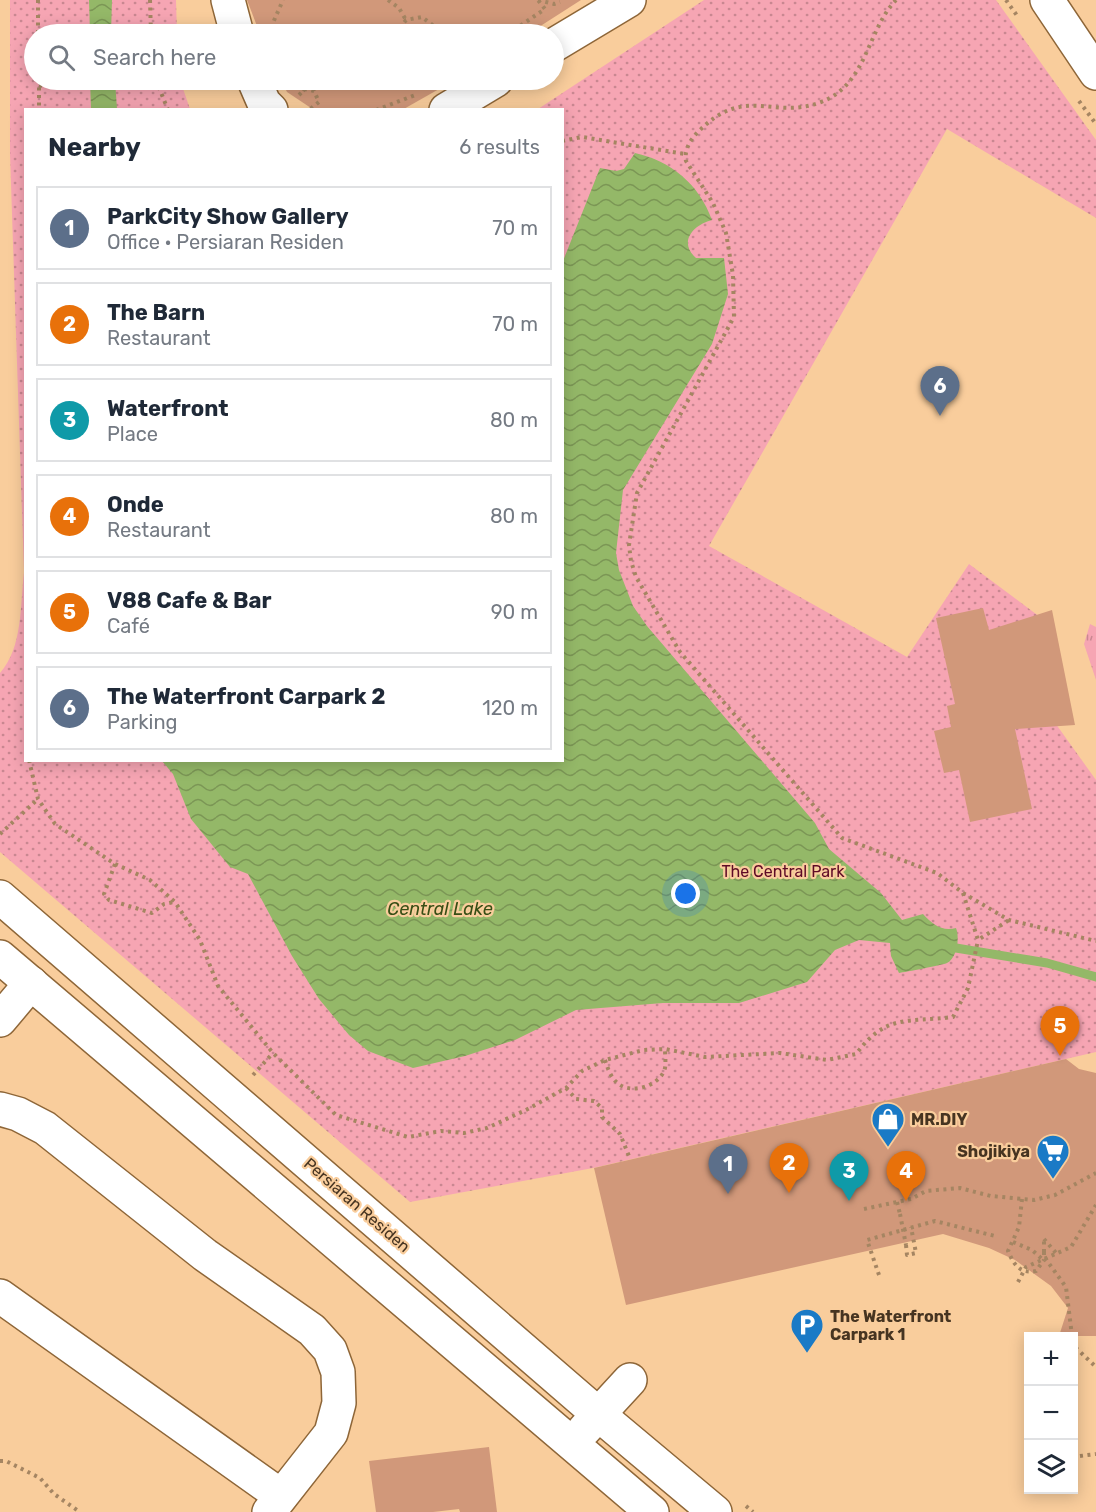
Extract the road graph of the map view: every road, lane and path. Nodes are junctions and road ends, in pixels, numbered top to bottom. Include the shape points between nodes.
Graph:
1 (38, 0) edge
2 (150, 0) edge
3 (228, 0) edge
4 (283, 0) edge
5 (388, 0) edge
6 (568, 0) edge
7 (629, 0) edge
8 (896, 0) edge
9 (1047, 0) edge
10 (406, 20) junction
11 (38, 24) edge
12 (151, 24) edge
13 (234, 24) edge
14 (273, 24) edge
15 (403, 24) edge
16 (431, 24) edge
17 (523, 24) edge
18 (564, 39) edge
19 (1096, 73) edge
20 (39, 90) edge
21 (160, 90) edge
22 (258, 90) edge
23 (304, 90) edge
24 (310, 90) edge
25 (466, 90) edge
26 (434, 101) edge
27 (284, 107) edge
28 (39, 108) edge
29 (167, 108) edge
30 (312, 108) edge
31 (389, 108) edge
32 (564, 141) edge
33 (685, 154) junction
34 (29, 762) edge
35 (38, 799) junction
36 (0, 834) edge
37 (115, 864) junction
38 (963, 893) junction
39 (0, 897) edge
40 (175, 902) junction
41 (1008, 920) junction
42 (978, 940) junction
43 (1096, 941) edge
44 (0, 957) edge
45 (31, 983) junction
46 (0, 1020) edge
47 (665, 1049) junction
48 (273, 1053) junction
49 (605, 1060) junction
50 (251, 1078) dead end
51 (566, 1088) junction
52 (0, 1109) edge
53 (628, 1156) dead end
54 (1096, 1173) edge
55 (1022, 1199) junction
56 (897, 1202) junction
57 (1096, 1205) edge
58 (864, 1209) dead end
59 (912, 1227) junction
60 (995, 1236) dead end
61 (1013, 1242) dead end
62 (1056, 1253) junction
63 (1044, 1259) junction
64 (879, 1275) dead end
65 (1018, 1282) dead end
66 (0, 1296) edge
67 (1072, 1332) edge
68 (1078, 1350) edge
69 (1096, 1367) edge
70 (630, 1380) dead end
71 (598, 1414) junction
72 (572, 1443) junction
73 (1096, 1454) edge
74 (1080, 1456) dead end
75 (0, 1461) edge
76 (275, 1504) edge
77 (80, 1512) edge
78 (652, 1512) edge
79 (715, 1512) edge

1 - 11 path
2 - 12 path
3 - 13 street
4 - 14 path
5 - 10 path
6 - 17 path via 538,0 545,9
7 - 18 street
8 - 33 path via 863,63 845,85 824,101 803,107 736,105 704,126
9 - 19 street
10 - 15 path
10 - 16 path via 422,17
20 - 28 path
21 - 29 path
22 - 27 street via 264,103
23 - 27 path
24 - 30 path via 320,102
25 - 26 street
26 - 31 path
32 - 33 path via 582,138
33 - 38 path via 726,233 734,317 637,492 629,545 636,577 680,652 842,838 937,873
34 - 35 path
35 - 36 path
35 - 37 path via 55,824
37 - 40 path via 150,880
37 - 40 path via 104,889 109,900 152,914 164,904
38 - 41 path
38 - 42 path
39 - 71 street, Persiaran Residen
40 - 48 path via 200,940 218,986
41 - 42 path
41 - 43 path
42 - 47 path via 968,988 953,1017 897,1022 872,1033 856,1054 827,1060 780,1053 705,1057
44 - 45 street
45 - 46 street
45 - 72 street
47 - 49 path
47 - 49 path via 665,1070 649,1086 627,1088 619,1084
48 - 50 path
48 - 51 path via 336,1114 408,1137 487,1128
49 - 51 path via 582,1071
51 - 53 path via 576,1099 594,1101 602,1108 602,1117 620,1134
52 - 76 street via 18,1113 45,1128 205,1255 312,1330 330,1350 338,1372 339,1403 331,1434
54 - 55 path via 1055,1195
55 - 56 path via 960,1188 926,1191
55 - 63 path via 1018,1227 1008,1251 1019,1269 1026,1271 1036,1270
56 - 58 path
56 - 59 path, bridge via 907,1255 916,1252
57 - 62 path via 1071,1247
59 - 60 path via 935,1221
59 - 64 path via 867,1240
61 - 63 path
62 - 63 path
62 - 63 path, bridge via 1044,1239
63 - 65 path via 1026,1267
63 - 67 path via 1066,1287
66 - 76 street
68 - 69 path
70 - 71 street
71 - 72 street
71 - 79 street, Persiaran Residen
72 - 78 street
73 - 74 path
75 - 77 path via 40,1478 54,1494

